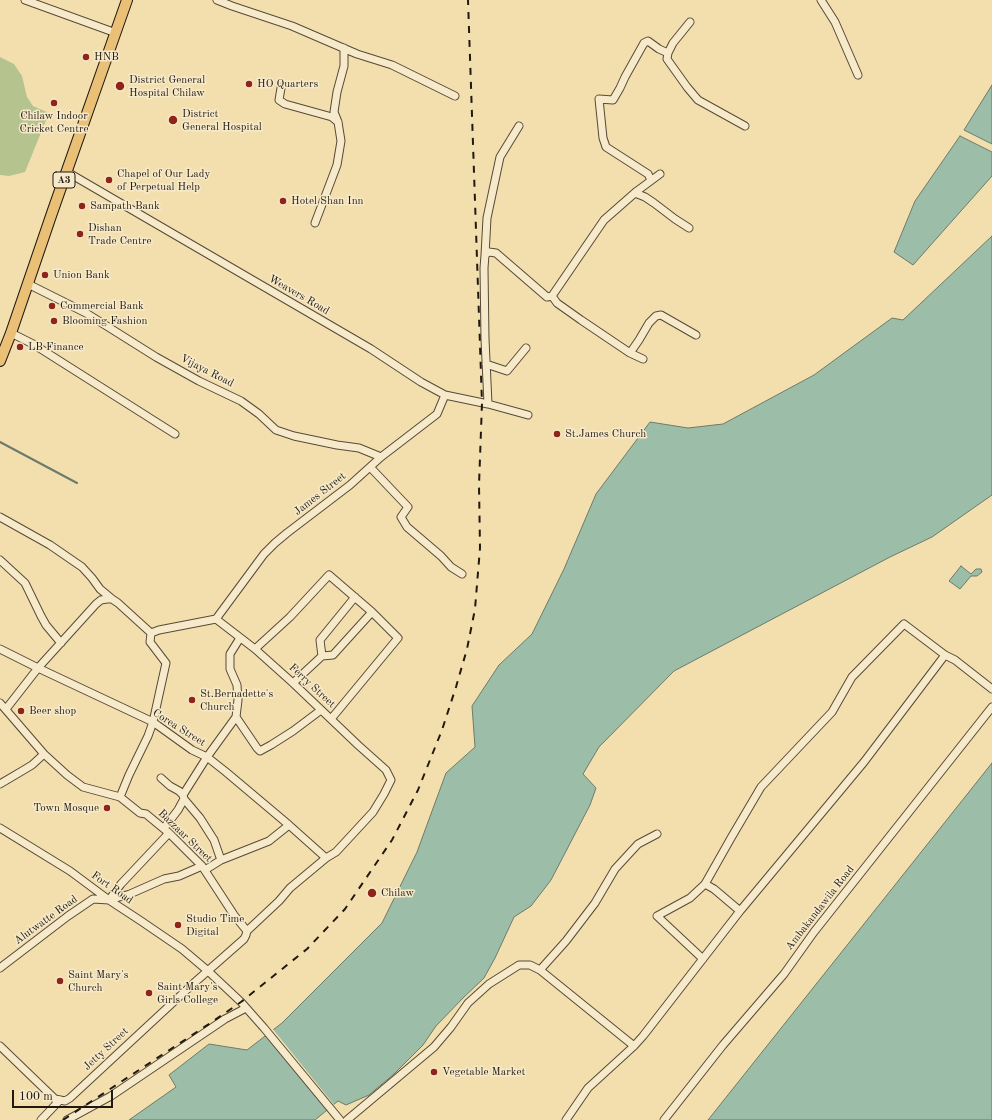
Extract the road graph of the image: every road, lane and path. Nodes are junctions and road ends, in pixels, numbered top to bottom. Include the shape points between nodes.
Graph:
1 (25, 0) edge
2 (127, 0) edge
3 (218, 0) edge
4 (821, 0) edge
5 (690, 22) dead end
6 (116, 33) junction
7 (344, 48) junction
8 (668, 53) junction
9 (858, 75) dead end
10 (281, 88) dead end
11 (455, 96) dead end
12 (338, 122) junction
13 (519, 126) dead end
14 (745, 126) dead end
15 (67, 172) junction
16 (660, 174) dead end
17 (651, 180) junction
18 (635, 193) junction
19 (315, 224) dead end
20 (689, 228) dead end
21 (484, 255) junction
22 (28, 284) junction
23 (552, 296) junction
24 (11, 333) junction
25 (696, 335) dead end
26 (526, 348) dead end
27 (630, 353) junction
28 (1, 355) edge
29 (643, 360) dead end
30 (486, 364) junction
31 (445, 395) junction
32 (488, 404) junction
33 (528, 415) dead end
34 (174, 434) dead end
35 (382, 457) junction
36 (370, 467) junction
37 (0, 518) edge
38 (0, 560) edge
39 (462, 574) dead end
40 (355, 598) junction
41 (112, 599) junction
42 (372, 612) junction
43 (216, 619) junction
44 (151, 633) junction
45 (240, 638) junction
46 (61, 643) junction
47 (0, 648) edge
48 (255, 649) junction
49 (945, 655) junction
50 (322, 656) junction
51 (38, 668) junction
52 (293, 683) junction
53 (992, 689) edge
54 (0, 702) edge
55 (992, 707) edge
56 (6, 709) junction
57 (320, 710) junction
58 (236, 717) junction
59 (331, 719) junction
60 (153, 722) junction
61 (44, 754) junction
62 (207, 757) junction
63 (161, 778) dead end
64 (0, 784) edge
65 (120, 797) junction
66 (183, 797) junction
67 (289, 825) junction
68 (0, 828) edge
69 (166, 830) junction
70 (657, 834) dead end
71 (326, 858) junction
72 (221, 860) junction
73 (203, 868) junction
74 (705, 884) junction
75 (109, 900) junction
76 (740, 911) junction
77 (247, 931) junction
78 (703, 959) junction
79 (0, 968) edge
80 (540, 970) junction
81 (208, 971) junction
82 (246, 1008) junction
83 (0, 1046) edge
84 (634, 1046) junction
85 (60, 1100) junction
86 (42, 1120) edge
87 (67, 1120) edge
88 (340, 1120) edge
89 (348, 1120) edge
90 (566, 1120) edge
91 (664, 1120) edge

1 - 6 street
2 - 6 highway, A3
3 - 7 street via 292,26
4 - 9 street via 835,22
5 - 8 street
6 - 15 highway, A3
7 - 11 street via 392,65
7 - 12 street via 344,66 334,112
8 - 14 street via 667,59 698,100
8 - 17 street via 648,41 644,43 613,100 599,98 606,147 648,174
10 - 12 street via 279,100 285,104 332,117
12 - 19 street via 341,141 337,165
13 - 21 street via 500,157 487,218
15 - 22 highway, A3
15 - 31 street, Weavers Road
16 - 17 street
17 - 18 street
18 - 20 street via 654,202
18 - 23 street via 604,220
21 - 23 street via 489,252 496,253 547,297
21 - 30 street
22 - 24 highway, A3
22 - 35 street, Vijaya Road via 86,313 199,381 241,400 276,430 330,444 359,448
23 - 27 street via 557,304
24 - 28 highway, A3
24 - 34 street via 33,344
25 - 27 street via 662,315 656,316
26 - 30 street via 507,371
27 - 29 street
30 - 32 street
31 - 32 street, Weavers Road
31 - 35 street, James Street via 437,414
32 - 33 street, Weavers Road
35 - 36 street, James Street
36 - 39 street via 408,507 401,517 407,527
36 - 43 street, James Street via 275,543
37 - 41 street via 50,545 82,567
38 - 46 street via 25,583 46,625
40 - 42 street
40 - 48 street via 329,575 290,617
40 - 50 street via 320,640
41 - 44 street
41 - 46 street via 101,600 96,604
42 - 50 street via 334,654
42 - 59 street via 398,638
43 - 44 street
43 - 45 street, Ferry Street
44 - 60 street via 150,642 166,663
45 - 48 street, Ferry Street
45 - 58 street via 230,654 230,669 237,685
46 - 51 street
47 - 51 street, Corea Street
48 - 52 street, Ferry Street
49 - 53 street
49 - 74 street via 904,624 852,677 832,712 762,787
49 - 76 street via 864,762
50 - 52 street
51 - 56 street
51 - 60 street, Corea Street
52 - 57 street, Ferry Street
54 - 56 street, Bazzaar Street
55 - 91 street, Ambakandawila Road via 784,974 723,1045
56 - 61 street, Bazzaar Street
57 - 58 street via 293,731 260,751
57 - 59 street, Ferry Street
58 - 62 street
59 - 71 street, Ferry Street via 386,770 391,780 373,812 336,852
60 - 62 street, Corea Street via 192,750
60 - 65 street
61 - 64 street via 22,772
61 - 65 street, Bazzaar Street via 84,787
62 - 66 street
62 - 67 street, Corea Street
63 - 66 street
65 - 69 street, Bazzaar Street
66 - 69 street
66 - 72 street via 211,834
67 - 71 street, Corea Street
67 - 72 street, Alutwatte Road via 269,841
68 - 75 street, Fort Road via 70,871
69 - 73 street, Bazzaar Street
69 - 75 street
70 - 80 street via 638,844 615,869 595,903
71 - 77 street, Ferry Street via 290,888
72 - 73 street, Alutwatte Road
73 - 75 street, Alutwatte Road via 164,879
73 - 77 street, Bazzaar Street
74 - 76 street
74 - 78 street via 690,898 657,916
75 - 79 street, Alutwatte Road via 93,899
75 - 81 street, Fort Road via 182,949
76 - 78 street
77 - 81 street, Ferry Street via 244,939
78 - 84 street
80 - 84 street
80 - 89 street via 530,965 519,966 489,984 468,1003 434,1047
81 - 82 street, Fort Road
81 - 85 street, Jetty Street via 70,1098
82 - 87 street via 219,1023 111,1096
82 - 88 street, Fort Road
83 - 85 street via 51,1096
84 - 90 street via 588,1088
85 - 86 street

